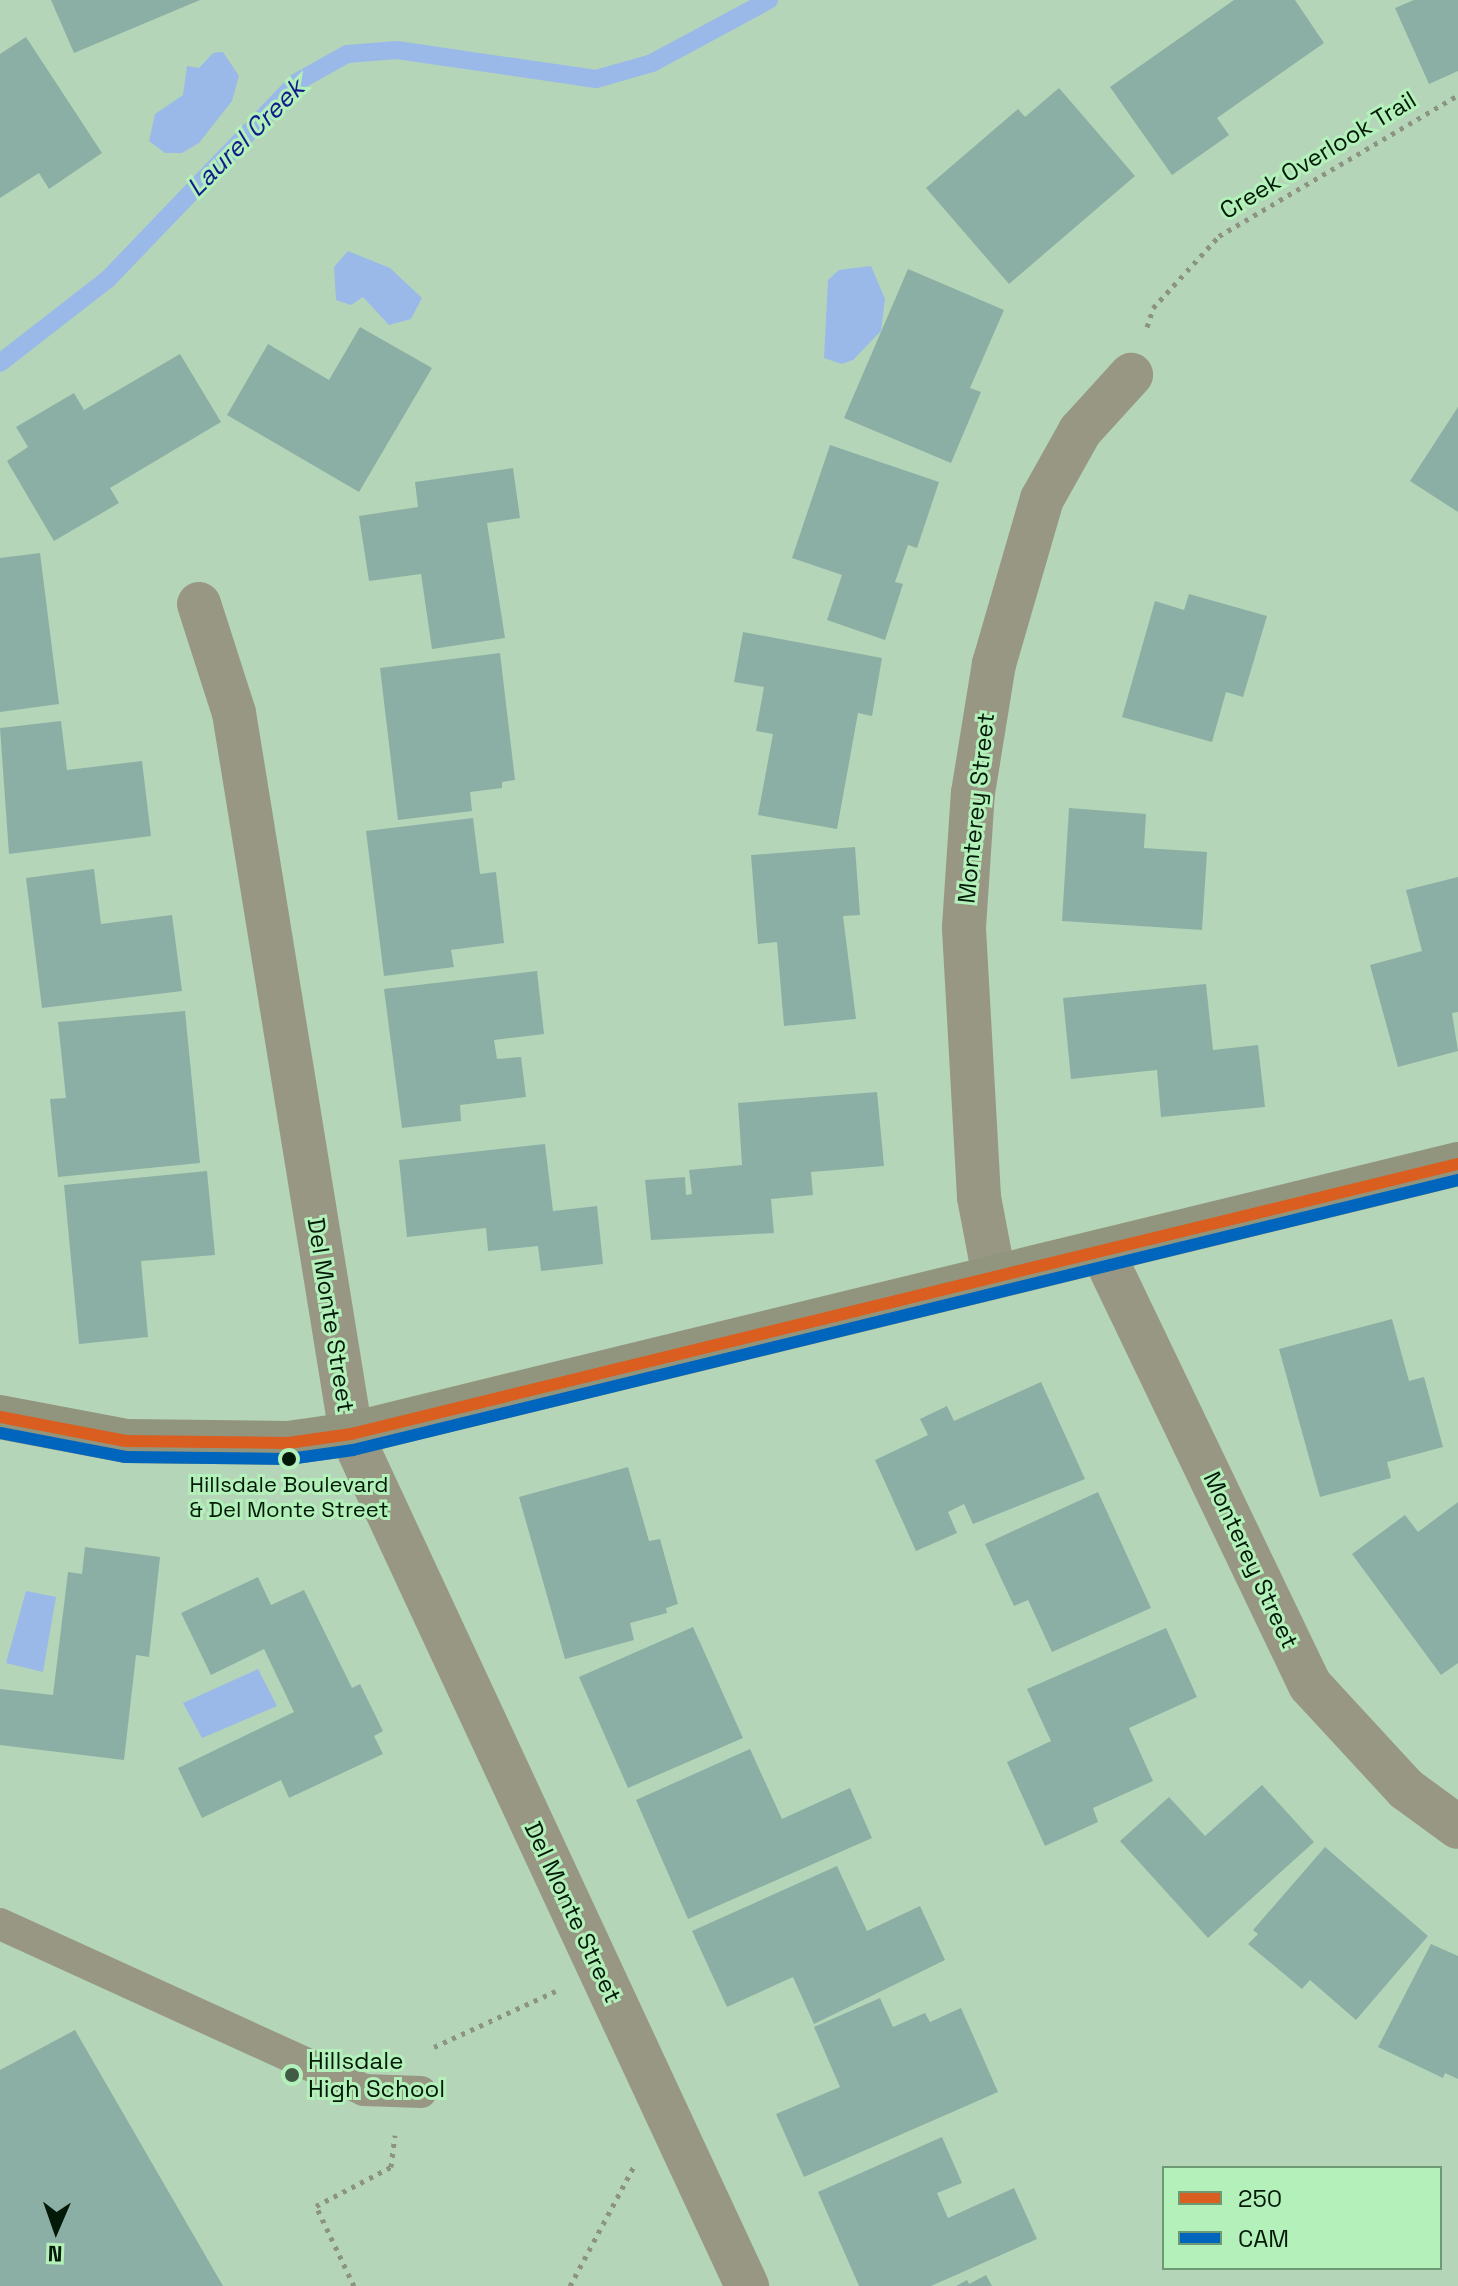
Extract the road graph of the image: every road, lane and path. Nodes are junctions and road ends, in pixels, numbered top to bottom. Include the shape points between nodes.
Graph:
1 (1458, 95) edge
2 (1131, 375) joint
3 (199, 604) dead end
4 (1458, 1164) edge
5 (1102, 1251) junction
6 (994, 1276) junction
7 (0, 1417) edge
8 (351, 1434) junction
9 (1458, 1827) edge
10 (0, 1924) edge
11 (560, 1989) dead end
12 (427, 2050) dead end
13 (421, 2092) dead end
14 (396, 2126) dead end
15 (638, 2158) dead end
16 (354, 2286) edge
17 (570, 2286) edge
18 (747, 2286) edge

1 - 2 path, Creek Overlook Trail via 1219,236 1153,308
2 - 6 street, Monterey Street via 1080,431 1042,499 994,664 973,793 964,927 979,1197
3 - 8 street, Del Monte Street via 234,713
4 - 5 main road
5 - 6 main road
5 - 9 street, Monterey Street via 1310,1685 1406,1789
6 - 8 main road
7 - 8 main road via 126,1441 288,1443
8 - 18 street, Del Monte Street
10 - 13 lane via 364,2090
11 - 12 path
14 - 16 path via 391,2167 316,2206
15 - 17 path

